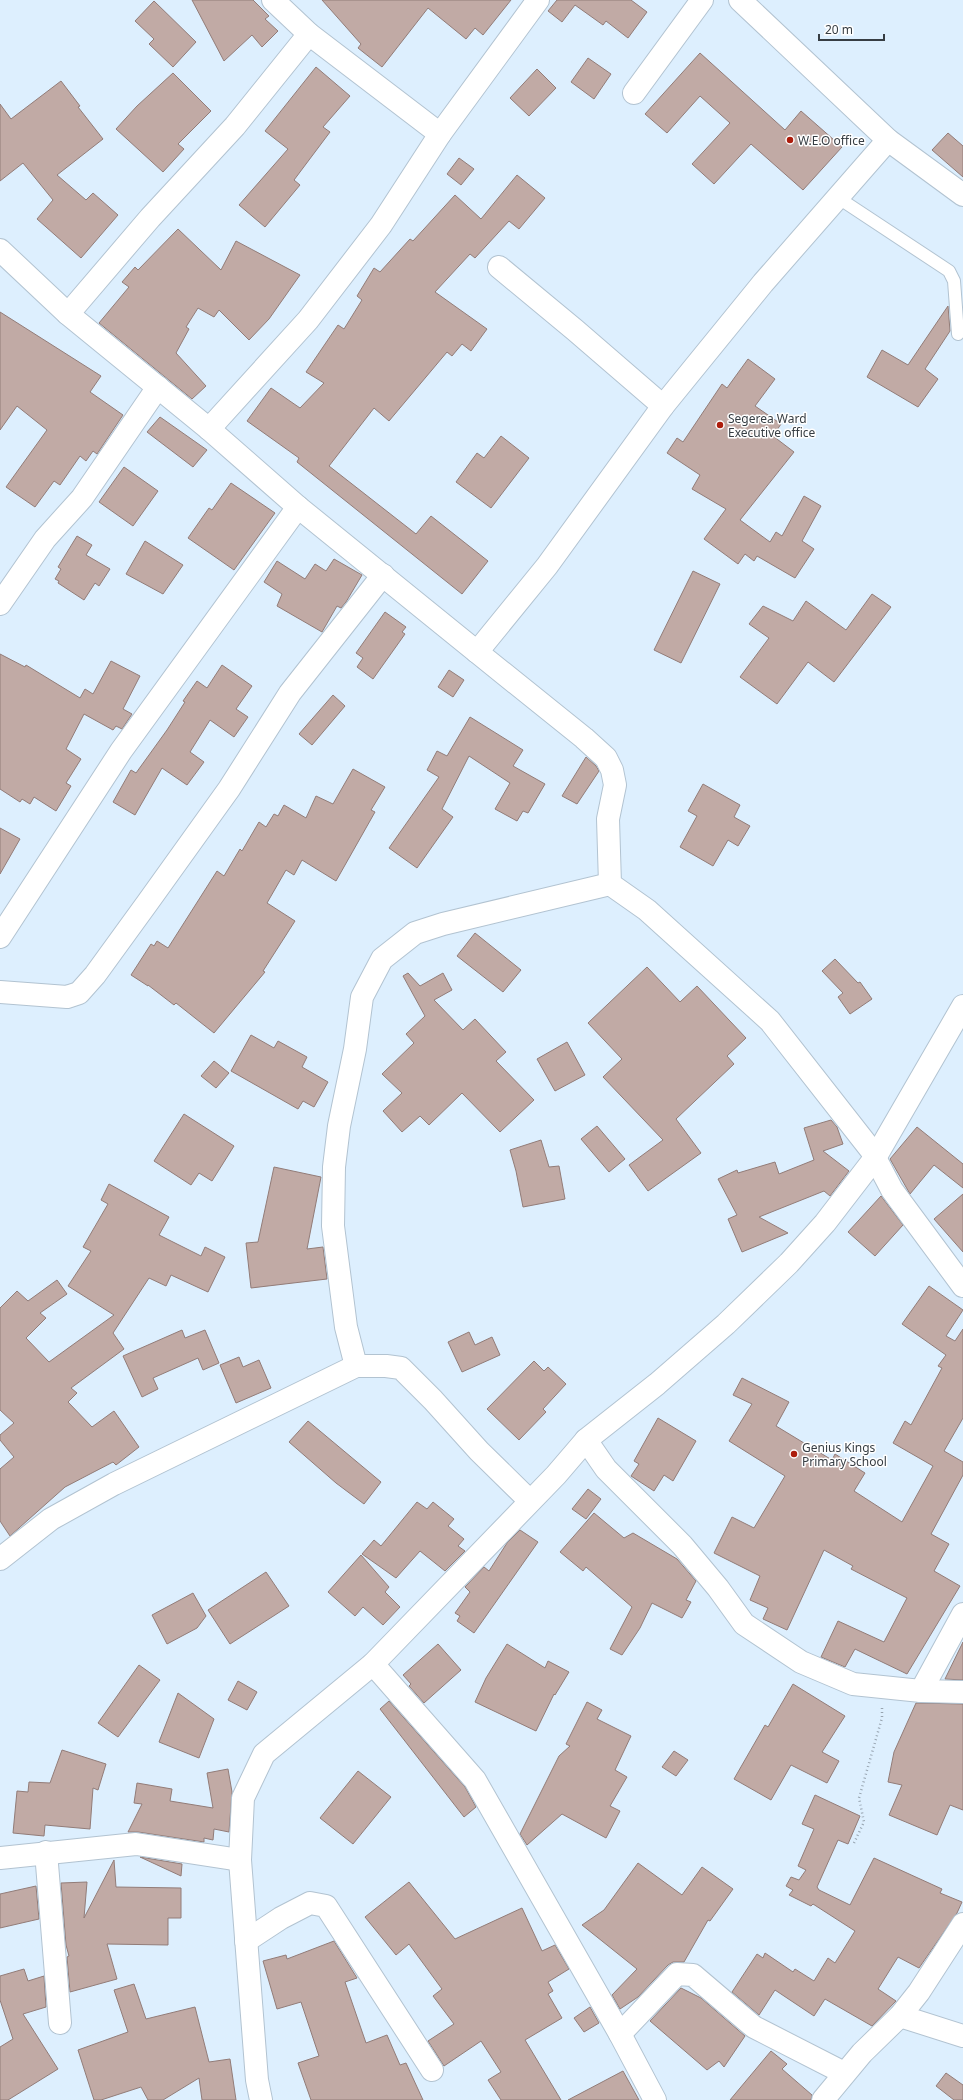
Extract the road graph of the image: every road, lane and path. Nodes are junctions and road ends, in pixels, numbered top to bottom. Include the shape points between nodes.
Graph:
1 (273, 0) edge
2 (538, 0) edge
3 (702, 0) edge
4 (740, 0) edge
5 (309, 34) junction
6 (634, 93) dead end
7 (440, 134) junction
8 (888, 140) junction
9 (963, 195) edge
10 (837, 197) junction
11 (0, 250) edge
12 (499, 267) dead end
13 (68, 314) junction
14 (958, 334) dead end
15 (158, 387) junction
16 (663, 406) junction
17 (209, 429) junction
18 (298, 507) junction
19 (383, 575) junction
20 (0, 604) edge
21 (476, 652) junction
22 (610, 884) junction
23 (0, 937) edge
24 (0, 992) edge
25 (963, 1006) edge
26 (875, 1158) junction
27 (963, 1286) edge
28 (356, 1366) junction
29 (586, 1440) junction
30 (530, 1501) junction
31 (0, 1559) edge
32 (963, 1614) edge
33 (373, 1664) junction
34 (883, 1686) junction
35 (920, 1690) junction
36 (963, 1692) edge
37 (854, 1843) dead end
38 (46, 1852) junction
39 (0, 1858) edge
40 (240, 1860) junction
41 (963, 1924) edge
42 (246, 1941) junction
43 (900, 2016) junction
44 (60, 2023) dead end
45 (620, 2034) junction
46 (963, 2036) edge
47 (432, 2070) dead end
48 (844, 2073) junction
49 (261, 2100) edge
50 (655, 2100) edge
51 (823, 2100) edge

1 - 5 street
2 - 7 street
3 - 6 street
4 - 8 street
5 - 7 street
5 - 13 street via 234,126 150,218
7 - 17 street via 381,224 308,320
8 - 9 street
8 - 10 street
10 - 14 lane via 949,271 954,281
10 - 16 street
11 - 13 street
12 - 16 street
13 - 15 street
15 - 17 street
15 - 20 street via 82,498 45,539
16 - 21 street via 547,566
17 - 18 street
18 - 19 street
18 - 23 street via 120,751
19 - 21 street
19 - 24 street via 290,693 229,789 95,975 79,993 68,997
21 - 22 street via 606,758 615,785 608,819
22 - 26 street via 647,910 770,1021
22 - 28 street via 415,933 382,959 362,997 334,1167 333,1226 346,1326
25 - 26 street
26 - 27 street via 892,1190
26 - 29 street via 825,1223 783,1269 726,1324 657,1384
28 - 30 street via 401,1368
28 - 31 street via 114,1484 51,1519
29 - 30 street
29 - 34 street via 606,1469 682,1545 744,1624 801,1662 853,1684
30 - 33 street
32 - 35 street
33 - 40 street via 264,1754 244,1798
33 - 45 street via 475,1780
34 - 35 street
34 - 37 path via 882,1718 859,1798 864,1822
35 - 36 street
38 - 39 street
38 - 40 street via 136,1844
38 - 44 street
40 - 42 street
41 - 43 street via 919,1992
42 - 47 street via 310,1903 326,1906
42 - 49 street via 257,2080
43 - 46 street
43 - 48 street
45 - 48 street via 677,1974 693,1975 754,2027
45 - 50 street
48 - 51 street

